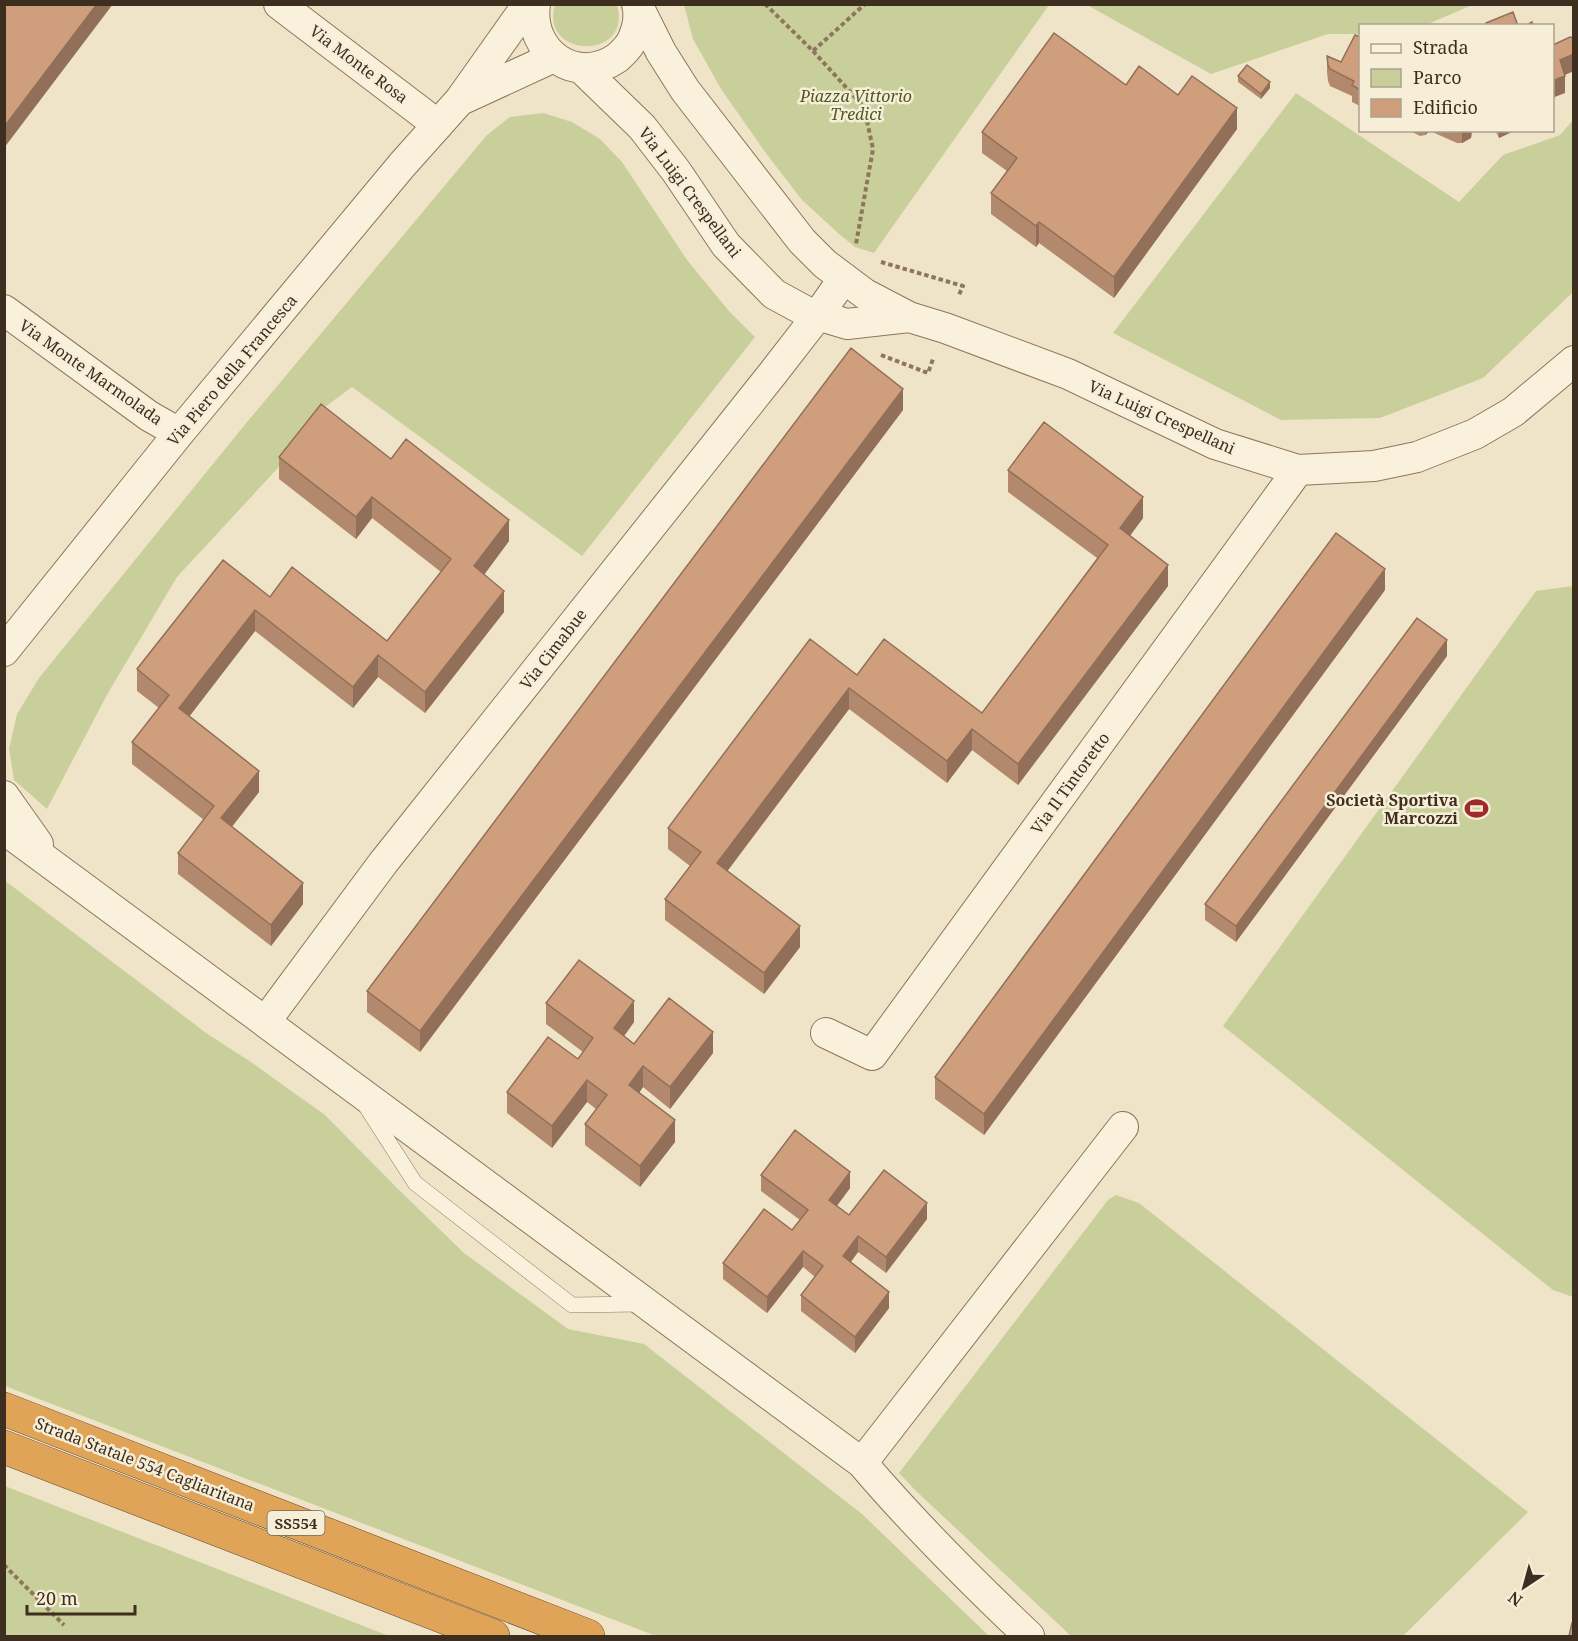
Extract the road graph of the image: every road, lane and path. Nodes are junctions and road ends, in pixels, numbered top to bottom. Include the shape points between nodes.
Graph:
1 (279, 4) edge
2 (528, 4) edge
3 (535, 4) edge
4 (637, 4) edge
5 (765, 4) edge
6 (866, 4) edge
7 (567, 62) junction
8 (460, 100) junction
9 (438, 125) junction
10 (844, 279) junction
11 (4, 310) edge
12 (818, 315) junction
13 (909, 317) junction
14 (1574, 361) edge
15 (179, 433) junction
16 (1298, 470) junction
17 (6, 653) edge
18 (4, 796) edge
19 (4, 829) edge
20 (50, 861) junction
21 (265, 1022) junction
22 (826, 1033) dead end
23 (354, 1087) junction
24 (1123, 1127) dead end
25 (646, 1304) junction
26 (4, 1409) edge
27 (4, 1447) edge
28 (862, 1463) junction
29 (4, 1565) edge
30 (64, 1625) dead end
31 (493, 1636) edge
32 (588, 1636) edge
33 (1029, 1636) edge

1 - 9 street, Via Monte Rosa
2 - 8 street, Via Piero della Francesca
3 - 7 street via 533,16 543,45
4 - 7 street, Via Piero della Francesca via 638,26 622,54 596,67
4 - 10 street, Via Luigi Crespellani via 685,90 802,241
5 - 6 path via 813,51
7 - 8 street, Via Piero della Francesca
7 - 12 street, Via Luigi Crespellani via 642,127 726,245 774,294
8 - 9 street, Via Piero della Francesca
9 - 15 street, Via Piero della Francesca
10 - 12 street, Via Cimabue
10 - 13 street, Via Luigi Crespellani
11 - 15 street, Via Monte Marmolada via 149,416
12 - 13 street, Via Luigi Crespellani via 847,324
12 - 21 street, Via Cimabue via 383,863
13 - 16 street, Via Luigi Crespellani via 1068,374 1215,444
14 - 16 street, Via Luigi Crespellani via 1513,412 1475,434 1417,457 1374,466
15 - 17 street, Via Piero della Francesca
16 - 22 street, Via Il Tintoretto via 872,1055
18 - 20 street
19 - 20 street
20 - 21 street
21 - 23 street
23 - 25 street
23 - 25 lane via 416,1183 572,1305
24 - 28 street
25 - 28 street
26 - 32 highway, Strada Statale 554 Cagliaritana / SS554
27 - 31 highway, Strada Statale 554 Cagliaritana / SS554
28 - 33 street via 896,1503
29 - 30 path

